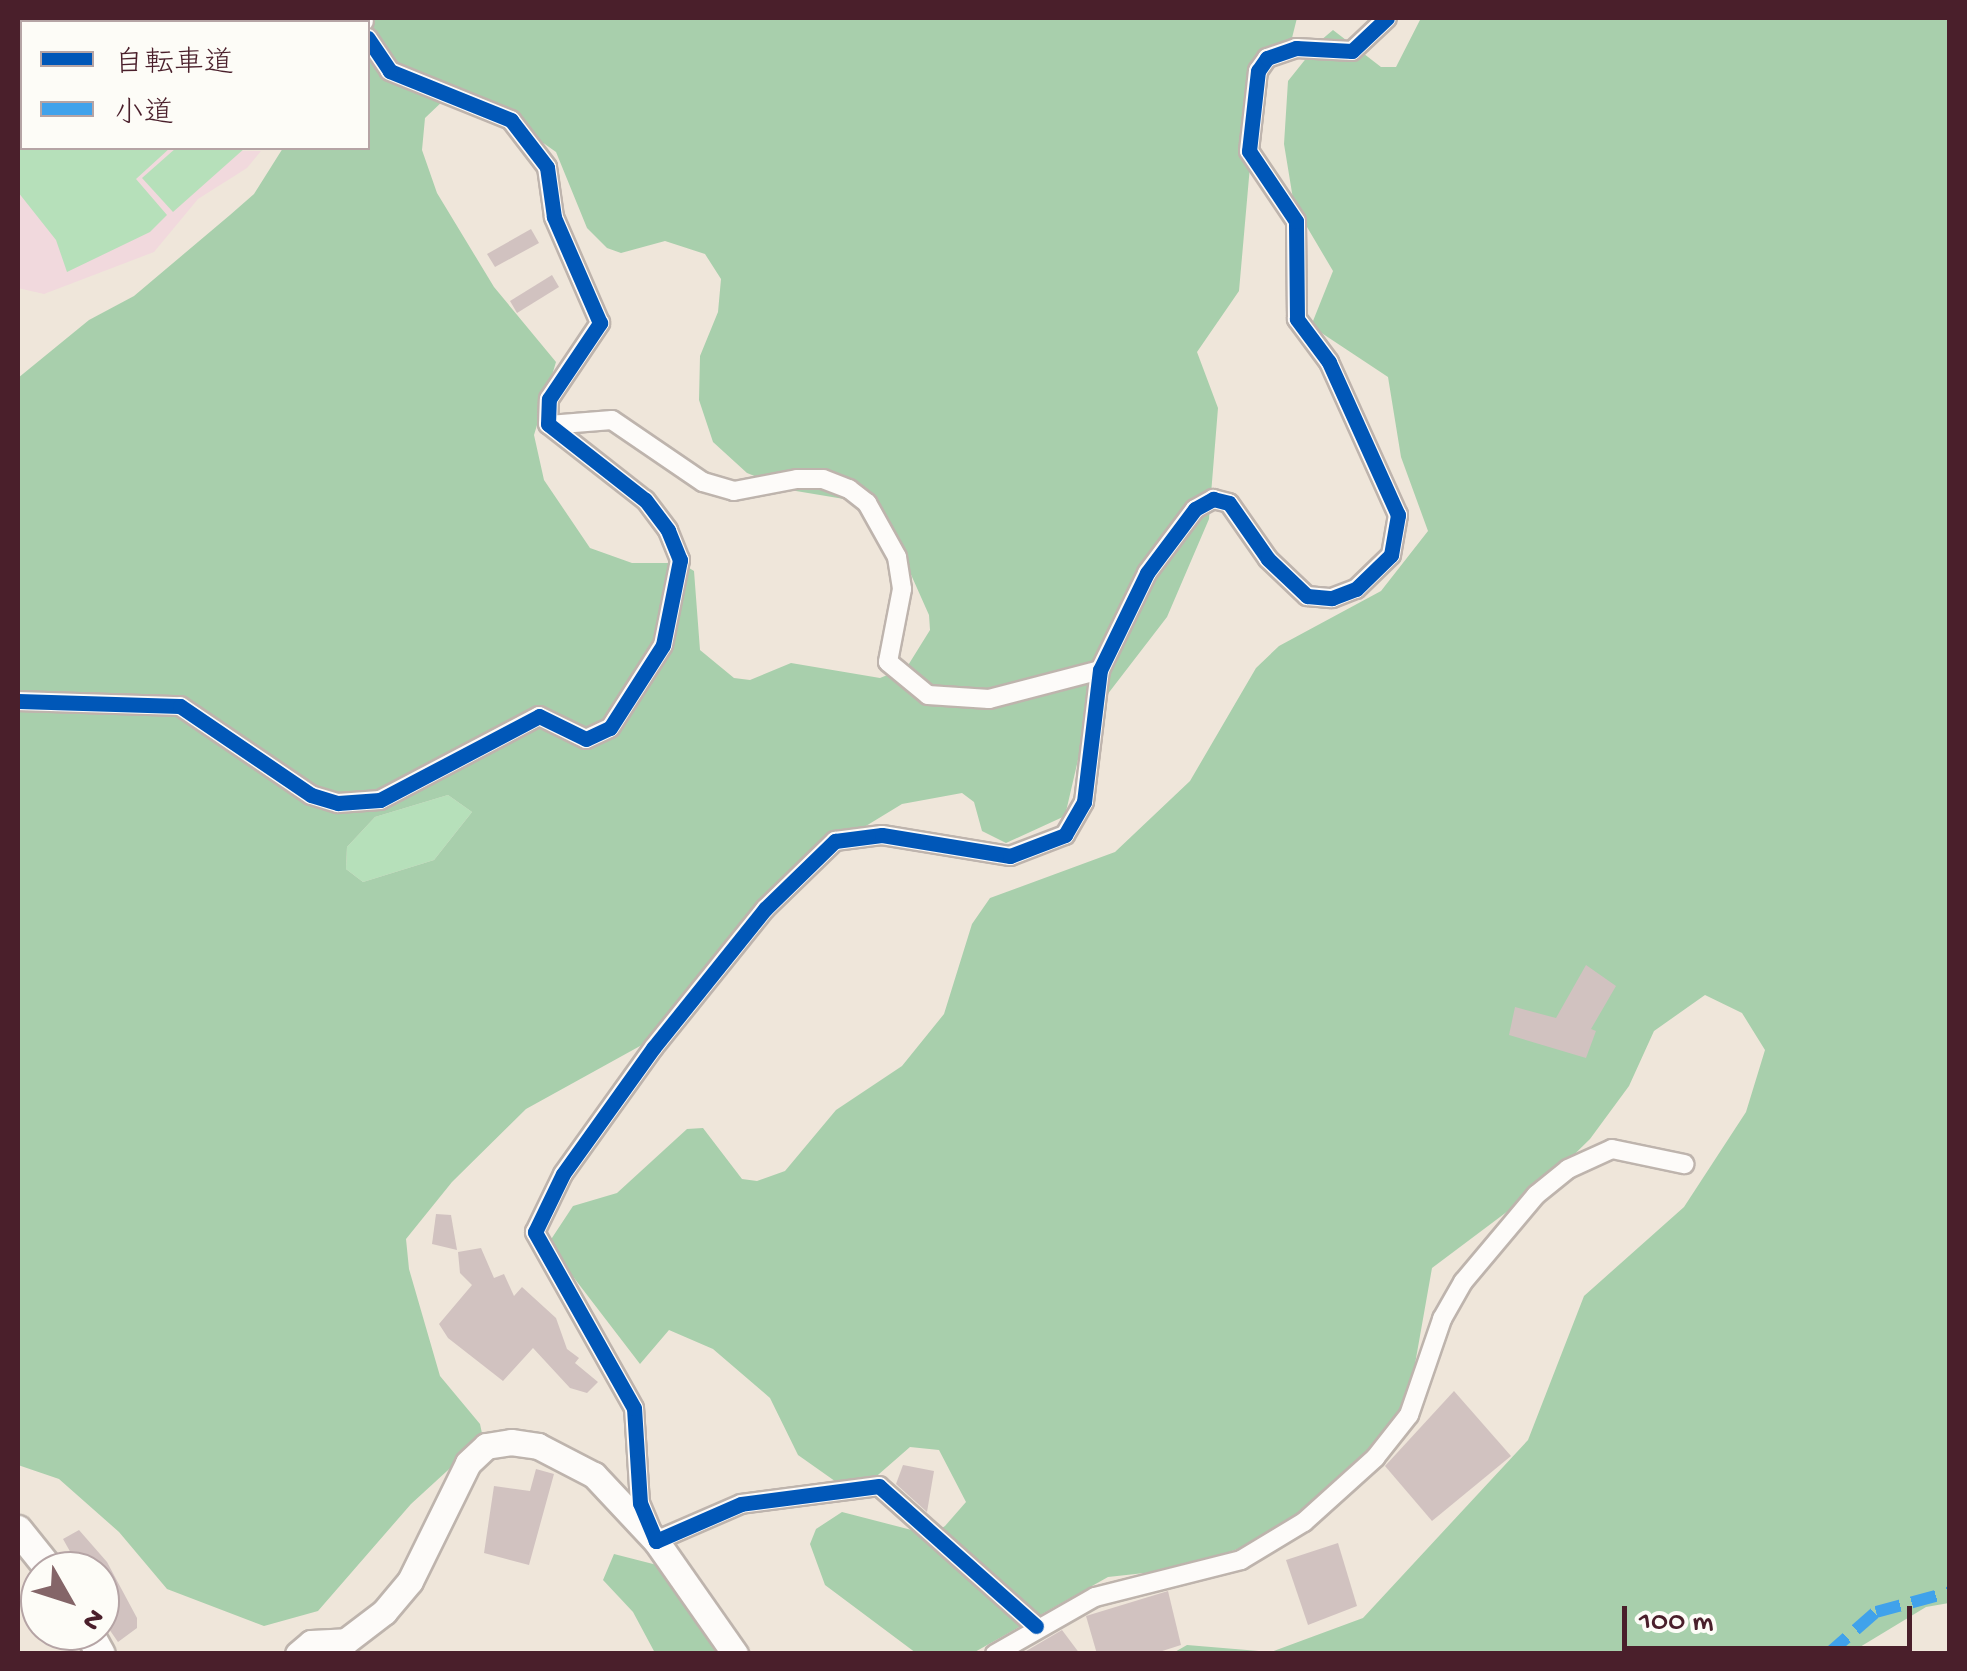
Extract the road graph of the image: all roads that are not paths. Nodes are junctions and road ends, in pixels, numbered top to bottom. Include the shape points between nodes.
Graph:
1 (1388, 18) edge
2 (370, 41) edge
3 (548, 424) junction
4 (1100, 670) junction
5 (18, 702) edge
6 (1684, 1164) dead end
7 (18, 1530) edge
8 (656, 1542) junction
9 (35, 1551) edge
10 (1036, 1626) junction
11 (298, 1654) edge
12 (735, 1654) edge
13 (995, 1654) edge

1 - 4 street via 1352,50 1296,48 1267,58 1258,71 1249,152 1296,220 1297,318 1329,362 1389,492 1398,515 1395,545 1356,589 1332,598 1307,596 1268,559 1229,502 1213,499 1195,509 1147,573
2 - 3 street via 390,71 510,120 547,166 554,218 600,323 549,400
3 - 4 street via 612,420 704,482 734,492 822,479 849,489 868,503 897,557 902,589 888,662 928,695 988,699
3 - 5 street via 645,500 680,560 663,646 610,728 586,739 540,716 380,800 338,803 311,794 180,706
4 - 8 street via 1084,802 1065,835 1010,856 882,834 835,841 765,909 654,1048 542,1210 535,1232 634,1408 640,1504
6 - 10 street via 1612,1149 1568,1169 1536,1195 1442,1319 1410,1415 1304,1522 1242,1560 1095,1597
7 - 9 main road
8 - 10 street via 741,1504 880,1486
8 - 11 main road via 594,1475 568,1460 538,1446 486,1446 448,1494 410,1581 384,1612 346,1640 311,1643
8 - 12 main road
10 - 13 street

